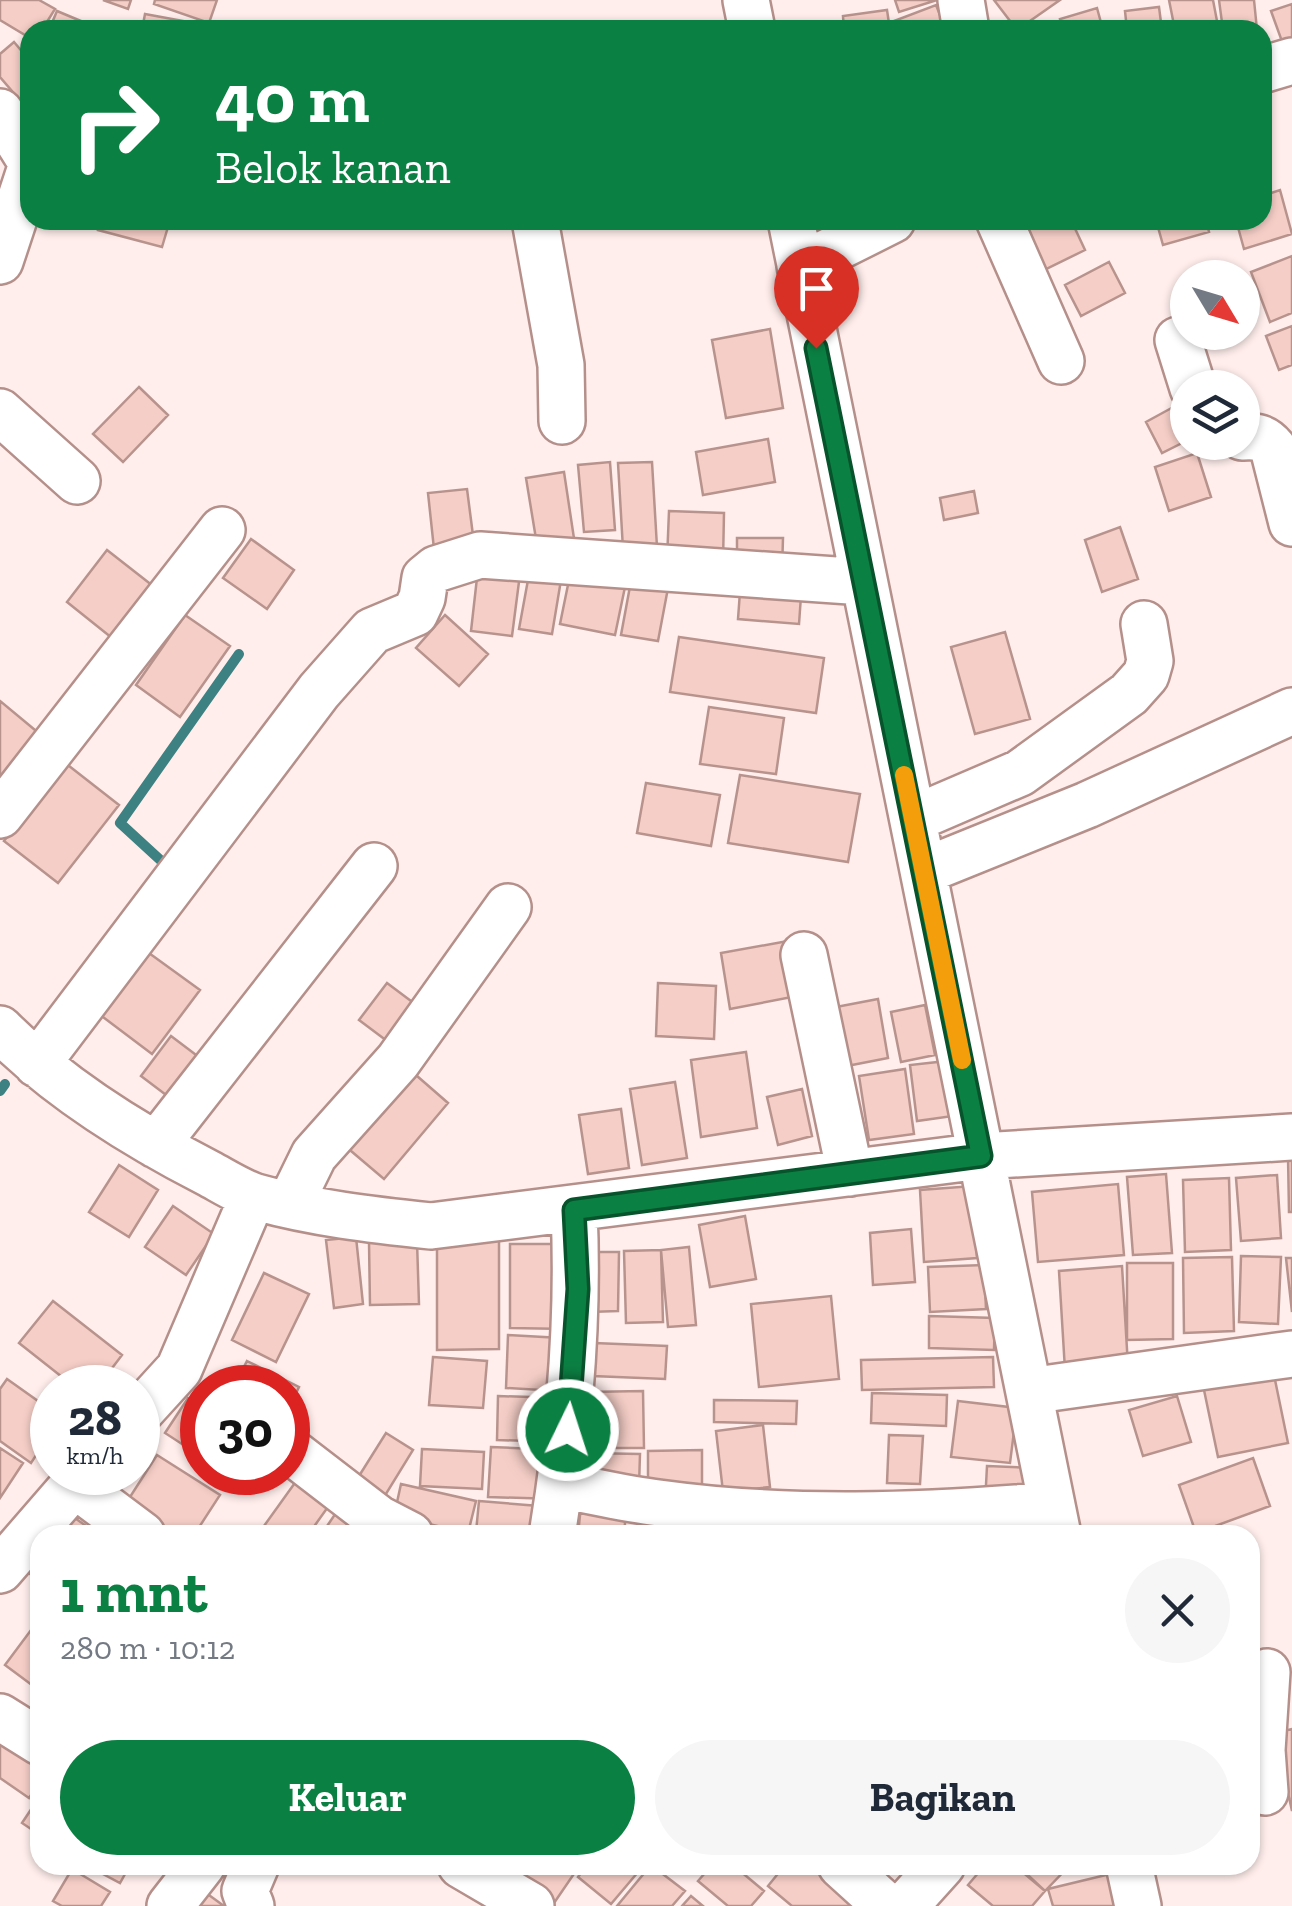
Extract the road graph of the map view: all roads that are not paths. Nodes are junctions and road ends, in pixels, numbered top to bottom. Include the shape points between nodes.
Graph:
1 (0, 112) edge
2 (20, 144) edge
3 (20, 200) edge
4 (537, 230) edge
5 (792, 230) edge
6 (872, 230) edge
7 (1003, 230) edge
8 (0, 261) edge
9 (800, 266) junction
10 (1060, 361) dead end
11 (0, 412) edge
12 (562, 421) dead end
13 (1260, 438) edge
14 (77, 481) dead end
15 (1292, 523) edge
16 (222, 530) dead end
17 (864, 582) junction
18 (1144, 624) dead end
19 (1292, 710) edge
20 (0, 815) edge
21 (913, 819) junction
22 (374, 866) dead end
23 (924, 871) junction
24 (508, 907) dead end
25 (804, 956) dead end
26 (0, 1029) edge
27 (37, 1064) junction
28 (1292, 1137) edge
29 (156, 1145) junction
30 (981, 1156) junction
31 (850, 1173) junction
32 (272, 1200) junction
33 (574, 1210) junction
34 (1292, 1354) edge
35 (198, 1365) edge
36 (1029, 1391) junction
37 (310, 1466) edge
38 (560, 1486) junction
39 (63, 1495) edge
40 (98, 1495) edge
41 (1055, 1520) edge
42 (34, 1525) edge
43 (131, 1525) edge
44 (391, 1525) edge
45 (554, 1525) edge
46 (30, 1529) edge
47 (5, 1555) edge
48 (1270, 1672) edge
49 (0, 1717) edge
50 (30, 1736) edge
51 (1265, 1792) dead end
52 (194, 1875) edge
53 (491, 1875) edge
54 (852, 1875) edge
55 (933, 1875) edge
56 (1131, 1875) edge
57 (170, 1906) edge
58 (531, 1906) edge
59 (886, 1906) edge
60 (905, 1906) edge
61 (1138, 1906) edge

1 - 2 street
3 - 8 street
4 - 12 street via 561,366
5 - 9 street
6 - 9 street
7 - 10 street
9 - 17 street
11 - 14 street
13 - 15 street via 1273,448
16 - 20 street
17 - 21 street
17 - 27 street via 480,556 436,570 425,578 415,614 372,631 319,691
18 - 21 street via 1150,661 1130,694 1020,773
19 - 23 street
21 - 23 street
22 - 29 street
23 - 30 street
24 - 32 street via 398,1061
25 - 31 street
26 - 27 street
27 - 29 street
28 - 30 street
29 - 32 street
30 - 31 street
30 - 36 street
31 - 33 street
32 - 33 street via 431,1226
32 - 35 street
33 - 38 street via 578,1289
34 - 36 street
36 - 41 street
37 - 44 street
38 - 41 street via 659,1504 794,1514
38 - 45 street
39 - 42 street
40 - 43 street
46 - 47 street
48 - 51 street
49 - 50 street
52 - 57 street
53 - 58 street
54 - 59 street
55 - 60 street
56 - 61 street

